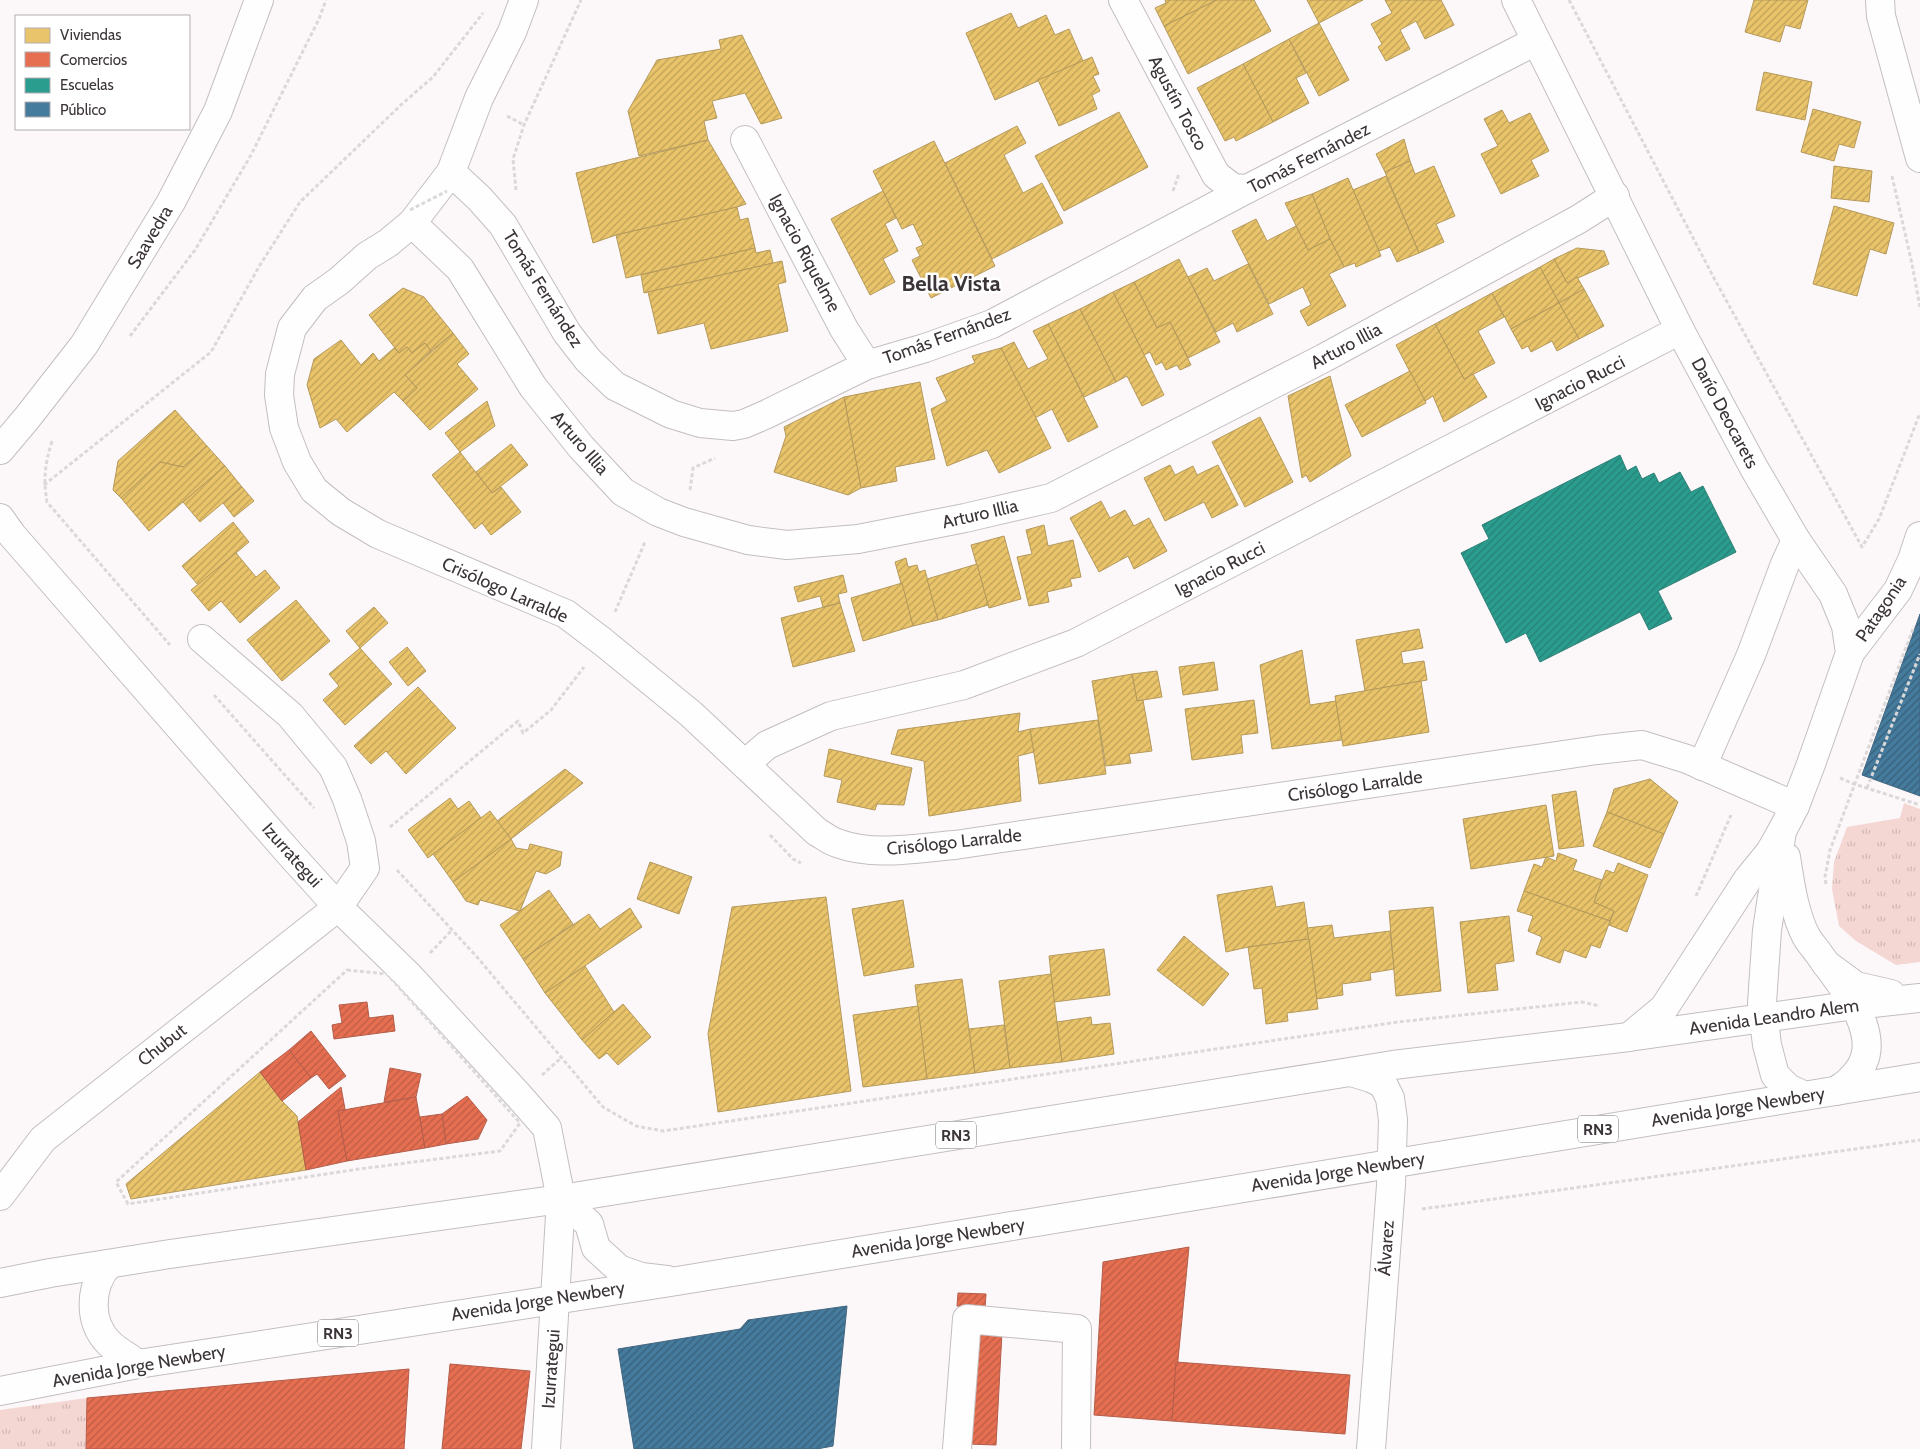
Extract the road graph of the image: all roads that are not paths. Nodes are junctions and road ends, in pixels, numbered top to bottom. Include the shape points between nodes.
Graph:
1 (524, 0) edge
2 (1123, 0) edge
3 (1516, 0) edge
4 (1880, 0) edge
5 (254, 3) edge
6 (1536, 41) junction
7 (745, 140) dead end
8 (1920, 158) edge
9 (449, 182) junction
10 (1247, 189) junction
11 (1615, 196) junction
12 (409, 216) junction
13 (1680, 330) junction
14 (868, 365) junction
15 (0, 450) edge
16 (0, 518) edge
17 (1920, 536) edge
18 (1796, 540) junction
19 (202, 639) dead end
20 (1850, 653) junction
21 (745, 764) junction
22 (1702, 766) junction
23 (1794, 806) junction
24 (1782, 831) junction
25 (338, 907) junction
26 (1826, 964) junction
27 (1920, 997) edge
28 (1855, 1005) junction
29 (1765, 1019) junction
30 (1629, 1037) junction
31 (1351, 1072) junction
32 (1920, 1077) edge
33 (1836, 1091) junction
34 (1803, 1095) junction
35 (1393, 1163) junction
36 (0, 1196) edge
37 (562, 1199) junction
38 (108, 1264) junction
39 (677, 1281) junction
40 (0, 1283) edge
41 (556, 1298) junction
42 (138, 1364) junction
43 (0, 1391) edge
44 (546, 1449) edge
45 (957, 1449) edge
46 (1076, 1449) edge
47 (1371, 1449) edge

1 - 9 main road, Crisólogo Larralde via 479,98
2 - 10 main road, Agustín Tosco via 1216,175 1233,188
3 - 6 main road, Darío Deocarets
4 - 8 main road via 1880,16
5 - 15 main road, Saavedra via 218,111 171,202 84,345
6 - 10 main road, Tomás Fernández
6 - 11 main road, Darío Deocarets
7 - 14 main road, Ignacio Riquelme via 844,329
9 - 12 main road, Crisólogo Larralde
9 - 14 main road, Tomás Fernández via 478,198 503,225 567,333 588,360 615,386 652,406 700,423 744,424
10 - 14 main road, Tomás Fernández via 992,324
11 - 12 main road, Arturo Illia via 1579,220 1324,358 1051,498 868,537 787,545 748,540 684,522 658,512 623,492 581,447 533,387 460,270
11 - 13 main road, Darío Deocarets
12 - 21 main road, Crisólogo Larralde via 388,243 315,298 292,328 280,374 279,395 284,428 297,462 314,490 341,512 378,534 566,614 691,714
13 - 18 main road, Darío Deocarets
13 - 21 main road, Ignacio Rucci via 1076,643 964,685 831,716 767,744
16 - 25 main road, Izurrategui
17 - 20 main road, Patagonia via 1898,590
18 - 20 main road, Darío Deocarets via 1833,594 1846,626
18 - 22 main road via 1751,655
19 - 25 main road, Chubut via 290,715 333,767 361,841 365,868
20 - 23 main road, Darío Deocarets
21 - 22 main road, Crisólogo Larralde via 816,832 837,843 868,850 955,845 1642,745
22 - 23 main road, Crisólogo Larralde
23 - 24 main road, Darío Deocarets
24 - 26 main road via 1792,894 1806,936
24 - 29 main road via 1767,930 1762,1003
24 - 30 main road via 1664,1008
25 - 36 main road, Chubut via 43,1138
25 - 37 main road, Izurrategui via 408,974 547,1128
26 - 27 main road via 1856,986
26 - 28 main road
27 - 28 main road, Avenida Leandro Alem / RN3
28 - 29 main road, Avenida Leandro Alem / RN3
28 - 33 main road via 1867,1033 1866,1049 1861,1066 1852,1079
29 - 30 main road, Avenida Leandro Alem / RN3
29 - 34 main road via 1767,1045 1775,1075 1788,1088
30 - 31 main road, RN3
31 - 35 main road, Álvarez via 1383,1084 1390,1098
31 - 37 main road, RN3
32 - 33 main road, Avenida Jorge Newbery / RN3
33 - 34 main road, Avenida Jorge Newbery / RN3
34 - 35 main road, Avenida Jorge Newbery / RN3
35 - 39 main road, Avenida Jorge Newbery / RN3
35 - 47 main road, Álvarez
37 - 38 main road, RN3
37 - 39 main road via 589,1224 596,1248 619,1269 640,1277
37 - 41 main road, Izurrategui
38 - 40 main road, RN3
38 - 42 main road via 100,1274 93,1301 99,1331 110,1344
39 - 41 main road, Avenida Jorge Newbery / RN3
41 - 42 main road, Avenida Jorge Newbery / RN3
41 - 44 main road, Izurrategui
42 - 43 main road, Avenida Jorge Newbery / RN3
45 - 46 main road via 967,1319 1077,1328

